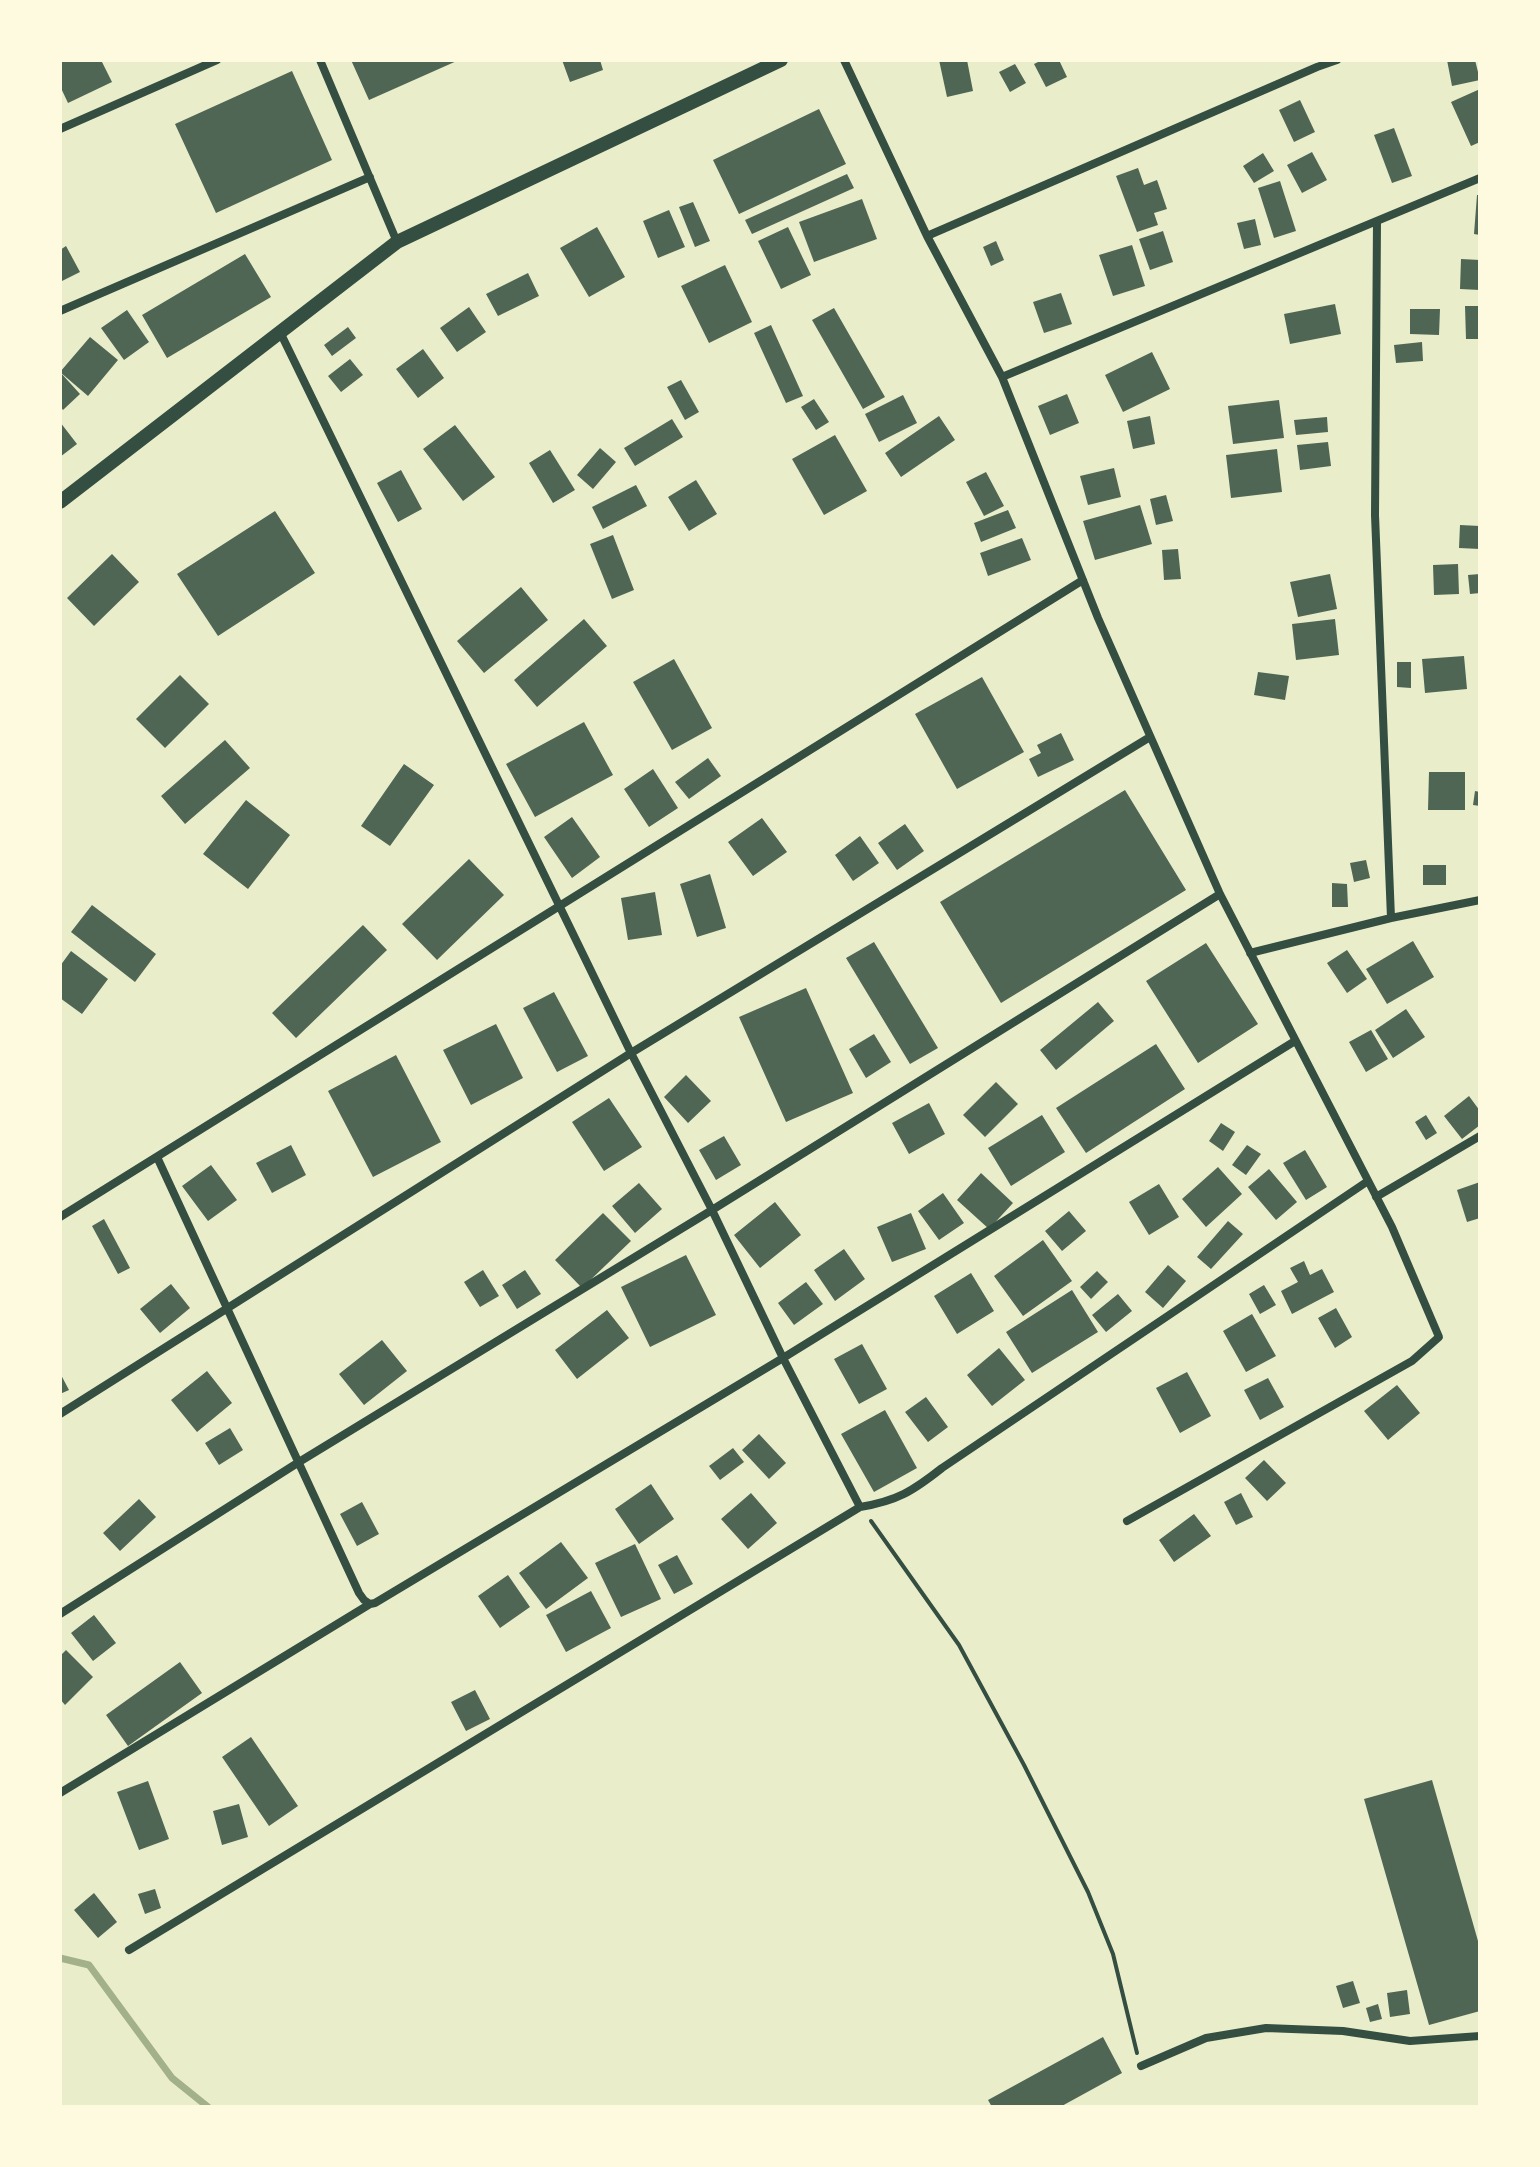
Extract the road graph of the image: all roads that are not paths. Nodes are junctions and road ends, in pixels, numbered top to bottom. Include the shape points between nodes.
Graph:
1 (217, 60) edge
2 (320, 60) edge
3 (781, 60) edge
4 (844, 60) edge
5 (1337, 60) edge
6 (60, 129) edge
7 (370, 177) junction
8 (1480, 178) edge
9 (1377, 221) junction
10 (927, 236) junction
11 (397, 242) junction
12 (60, 311) edge
13 (280, 332) junction
14 (1002, 377) junction
15 (60, 502) edge
16 (1083, 580) junction
17 (1150, 737) junction
18 (1220, 894) junction
19 (1480, 900) edge
20 (559, 906) junction
21 (1391, 918) junction
22 (1250, 953) junction
23 (1295, 1041) junction
24 (631, 1053) junction
25 (1480, 1136) edge
26 (157, 1157) junction
27 (1368, 1181) junction
28 (1376, 1197) junction
29 (712, 1210) junction
30 (60, 1217) edge
31 (227, 1308) junction
32 (783, 1358) junction
33 (60, 1414) edge
34 (299, 1462) junction
35 (860, 1507) junction
36 (1127, 1521) dead end
37 (370, 1604) junction
38 (60, 1614) edge
39 (60, 1793) edge
40 (129, 1950) dead end
41 (1480, 2036) edge
42 (1141, 2066) road end

1 - 6 street
2 - 7 street
3 - 11 main road
4 - 10 street
5 - 10 street
7 - 11 street
7 - 12 street
8 - 9 street
9 - 14 street
9 - 21 street via 1375,515
10 - 14 street
11 - 13 main road
13 - 15 main road
13 - 20 street
14 - 16 street
16 - 17 street
16 - 20 street
17 - 18 street
17 - 24 street
18 - 22 street
18 - 29 street
19 - 21 street
20 - 24 street
20 - 26 street
21 - 22 street
22 - 23 street
23 - 27 street
23 - 32 street
24 - 29 street
24 - 31 street
25 - 28 street
26 - 30 street
26 - 31 street
27 - 28 street
27 - 35 street via 903,1496
28 - 36 street via 1439,1337 1412,1361
29 - 32 street
29 - 34 street
31 - 33 street
31 - 34 street
32 - 35 street
32 - 37 street
34 - 37 street via 359,1593
34 - 38 street
35 - 40 street
37 - 39 street
41 - 42 street via 1410,2041 1266,2028 1206,2038

